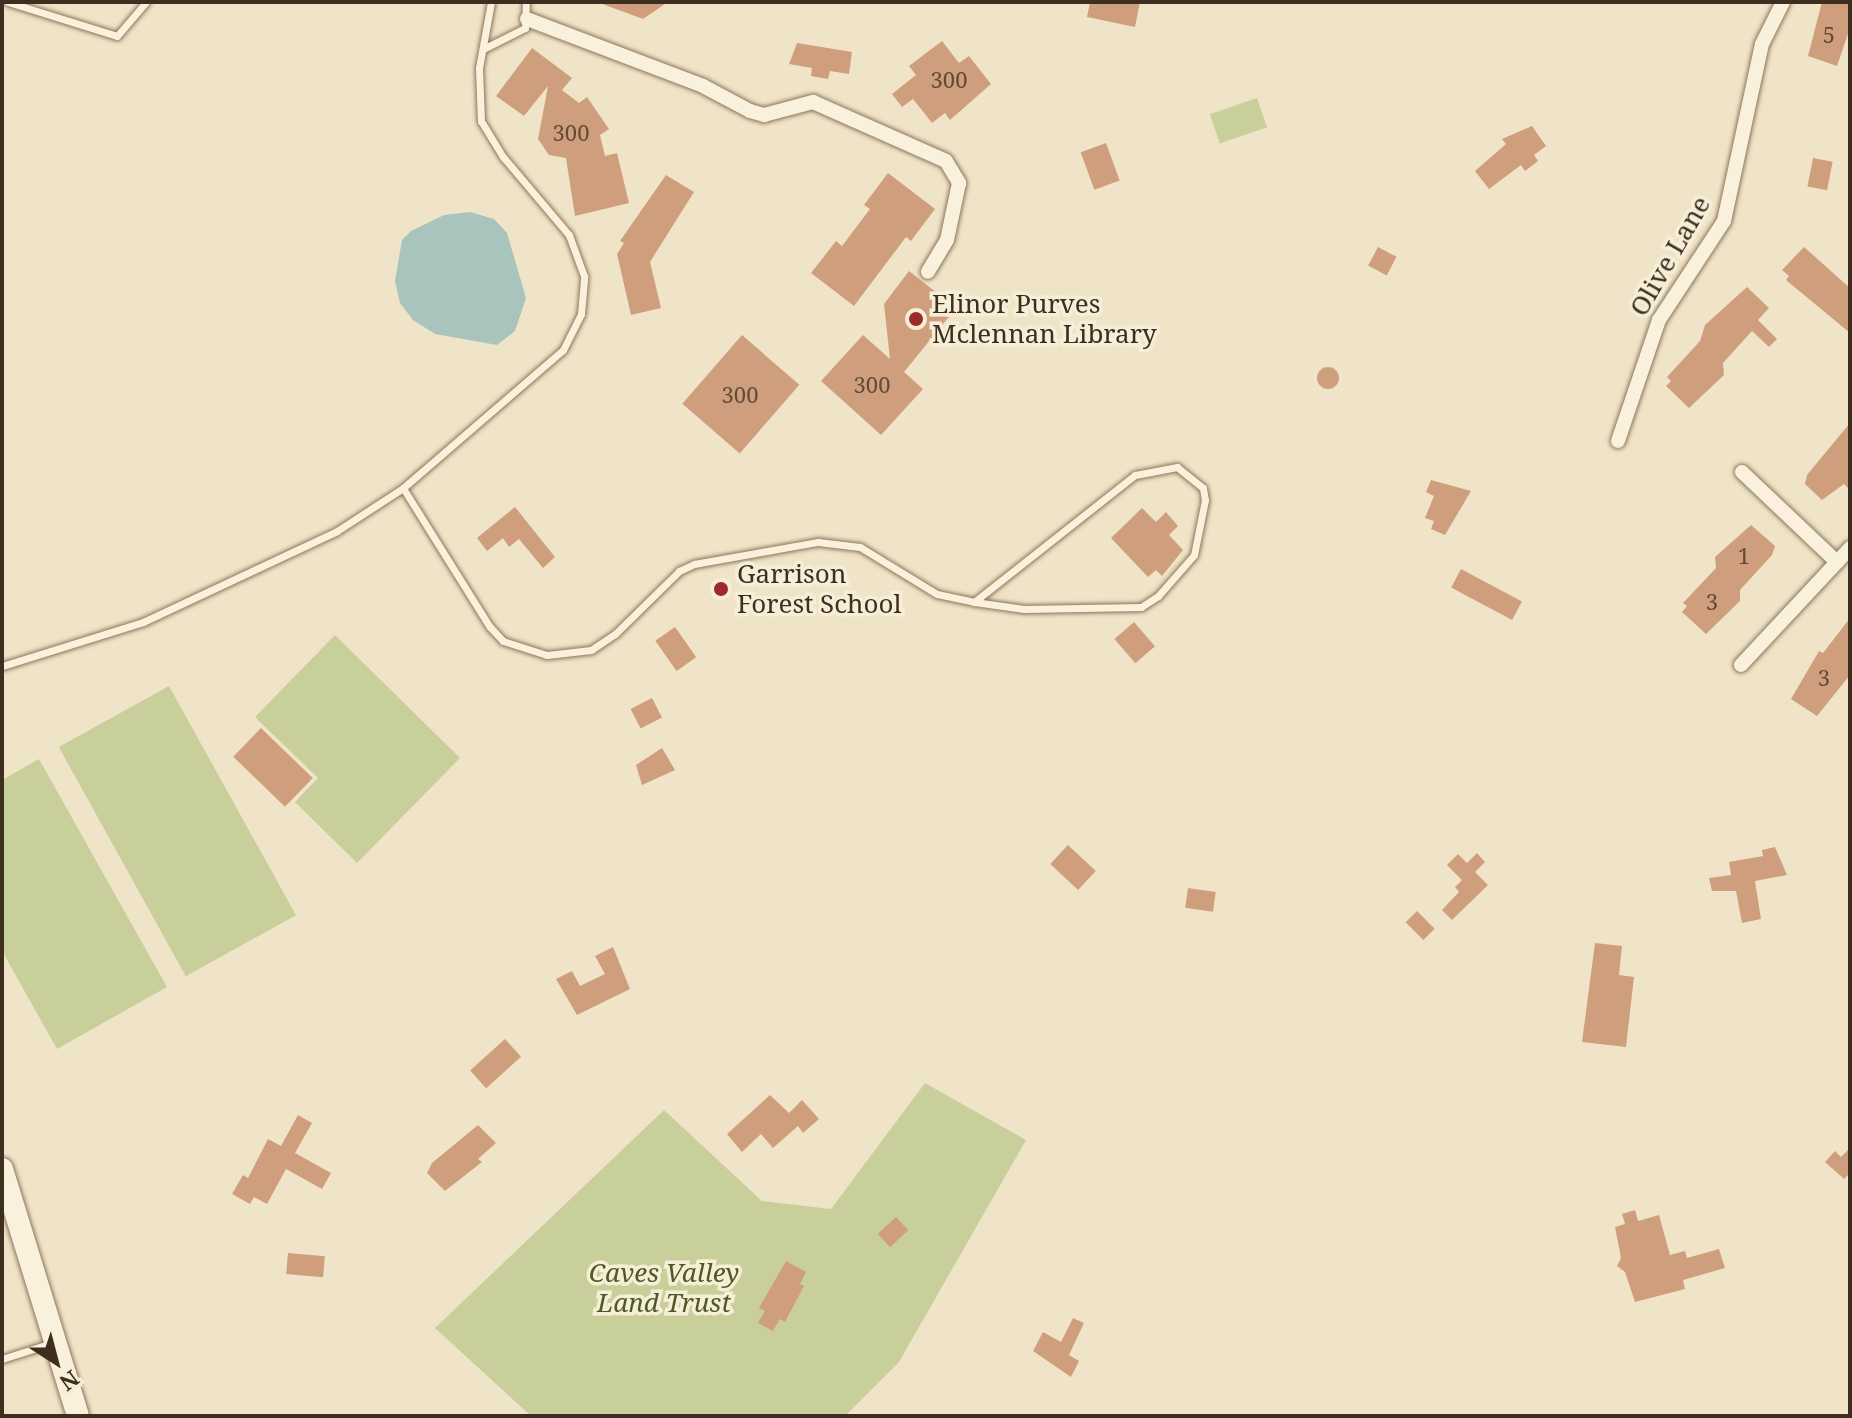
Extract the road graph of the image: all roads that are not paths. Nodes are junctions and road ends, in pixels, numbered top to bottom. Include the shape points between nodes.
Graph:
1 (8, 2) edge
2 (146, 2) edge
3 (491, 2) edge
4 (526, 2) edge
5 (1783, 2) edge
6 (527, 19) junction
7 (483, 49) junction
8 (928, 272) dead end
9 (1618, 441) dead end
10 (1742, 472) dead end
11 (403, 488) junction
12 (1850, 548) edge
13 (1837, 562) junction
14 (974, 602) junction
15 (1741, 665) dead end
16 (2, 666) edge
17 (2, 1169) edge
18 (55, 1342) junction
19 (2, 1359) edge
20 (78, 1416) edge

1 - 2 lane via 117,36
3 - 7 lane
4 - 6 lane
5 - 9 street, Olive Lane via 1762,44 1724,221 1659,320
6 - 7 lane via 519,33
6 - 8 street via 703,86 750,111 764,115 813,102 946,161 959,183 947,240
7 - 11 lane via 477,96 481,121 503,157 569,235 584,276 581,314 563,350
10 - 13 street
11 - 14 lane via 490,627 503,641 527,652 591,650 615,634 679,571 694,564 818,542 860,547 937,594
11 - 16 lane via 337,531 195,599 100,637
12 - 13 street
13 - 15 street
14 - 14 lane via 1135,475 1177,467 1203,488 1194,555 1158,596 1141,607 1024,609
17 - 18 main road
18 - 19 lane
18 - 20 main road

